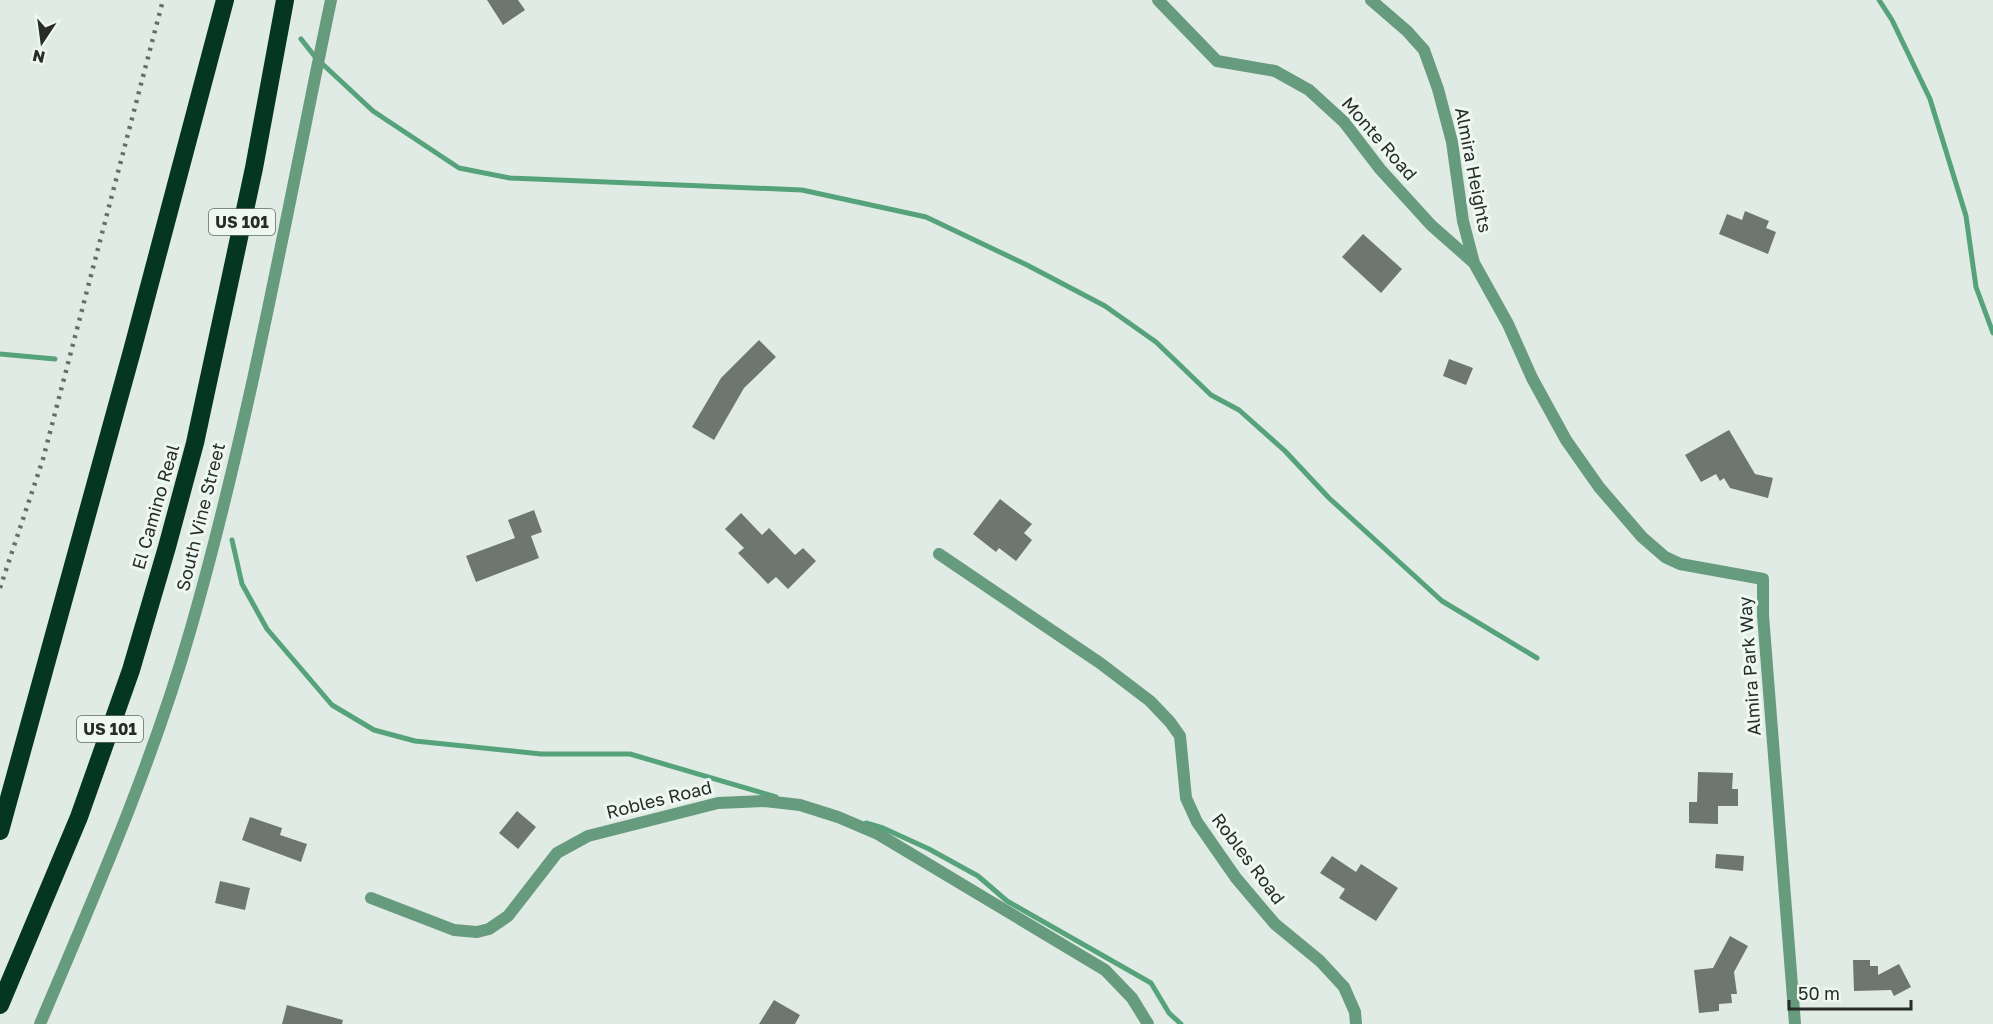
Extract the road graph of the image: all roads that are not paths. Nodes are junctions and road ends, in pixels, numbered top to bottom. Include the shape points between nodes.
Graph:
1 (225, 0) edge
2 (285, 0) edge
3 (331, 0) edge
4 (1158, 0) edge
5 (1371, 0) edge
6 (1474, 263) junction
7 (939, 554) dead end
8 (1, 829) edge
9 (371, 898) dead end
10 (0, 1005) edge
11 (40, 1024) edge
12 (1148, 1024) edge
13 (1356, 1024) edge
14 (1796, 1024) edge

1 - 8 highway
2 - 10 highway, El Camino Real / US 101 via 254,168 195,443 164,558 131,670 79,817
3 - 11 street, South Vine Street via 226,498 190,630 121,833
4 - 6 street, Monte Road via 1217,61 1275,72 1309,90 1344,122 1431,225
5 - 6 street, Almira Heights via 1424,50 1452,142 1463,221
6 - 14 street, Almira Park Way via 1566,440 1599,487 1642,537 1680,564 1763,579
7 - 13 street, Robles Road via 1100,663 1150,701 1170,722 1180,736 1186,798 1197,822 1236,878 1275,924 1320,961 1344,987
9 - 12 street, Robles Road via 454,930 477,932 507,916 557,853 588,836 718,803 765,801 800,805 878,834 1105,970 1132,998

